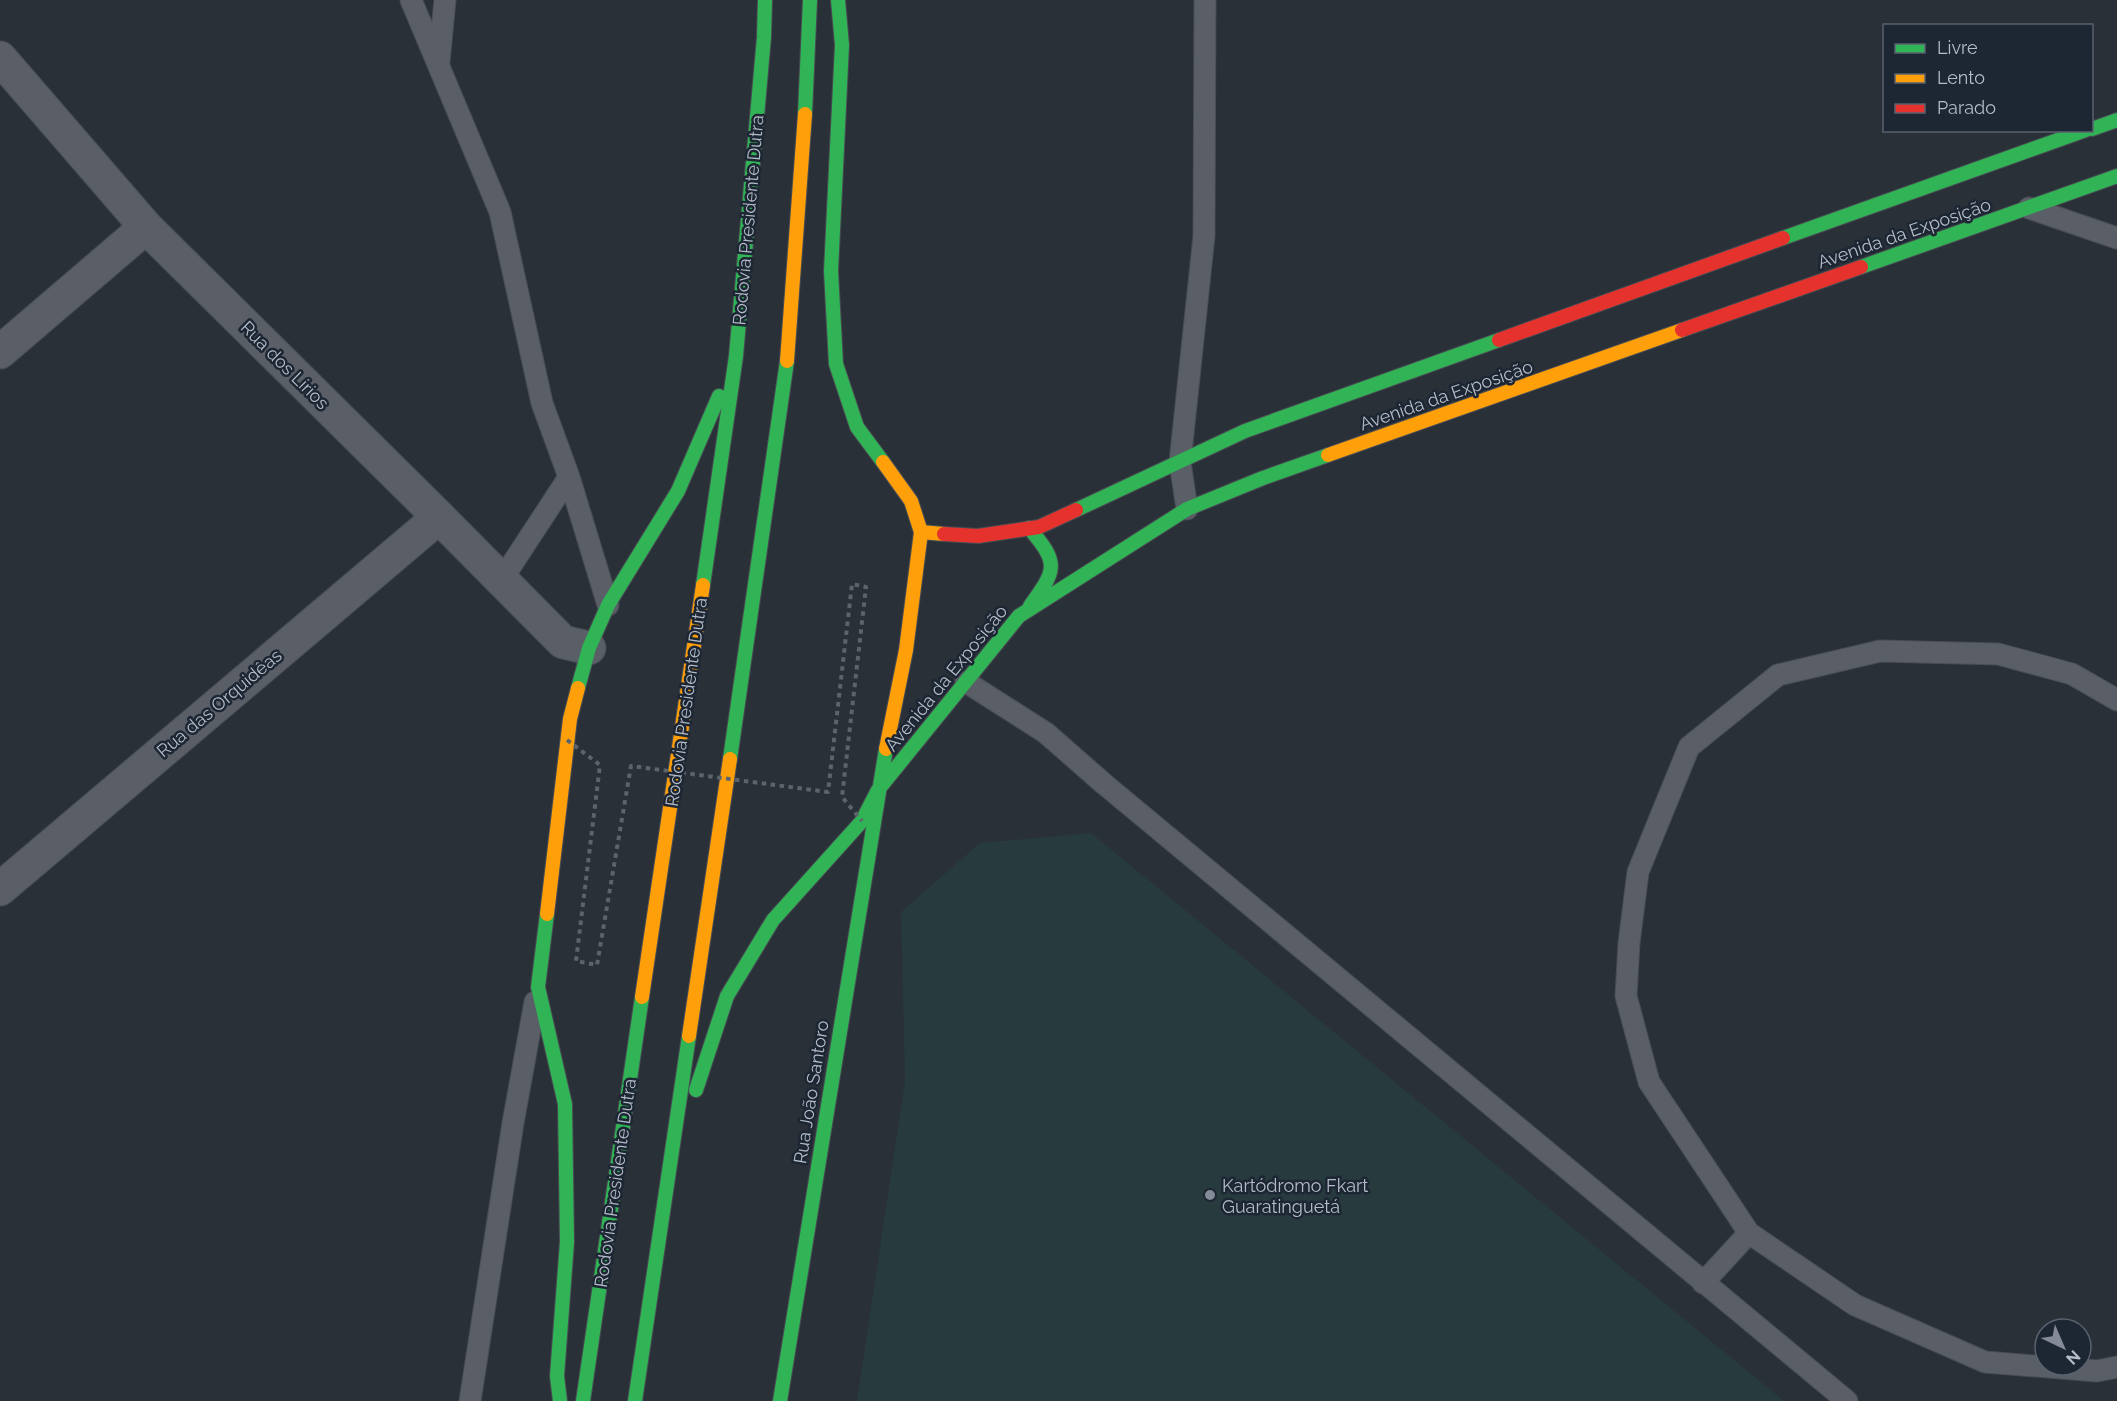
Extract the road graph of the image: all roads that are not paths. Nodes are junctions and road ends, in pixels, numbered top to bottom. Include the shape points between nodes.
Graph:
1 (411, 0) edge
2 (445, 0) edge
3 (765, 0) edge
4 (810, 0) edge
5 (838, 0) edge
6 (1205, 0) edge
7 (0, 58) edge
8 (439, 66) junction
9 (2117, 120) edge
10 (2093, 128) edge
11 (2080, 132) edge
12 (2117, 176) edge
13 (2028, 208) junction
14 (146, 227) junction
15 (2117, 238) edge
16 (0, 352) edge
17 (736, 356) junction
18 (1180, 462) junction
19 (569, 477) junction
20 (1187, 509) junction
21 (439, 516) junction
22 (1029, 528) junction
23 (921, 532) junction
24 (501, 581) junction
25 (608, 605) junction
26 (1027, 610) junction
27 (589, 648) junction
28 (966, 682) junction
29 (2117, 700) edge
30 (878, 790) junction
31 (0, 889) edge
32 (538, 987) junction
33 (668, 1174) junction
34 (1749, 1233) junction
35 (1703, 1283) junction
36 (2117, 1367) edge
37 (470, 1401) edge
38 (560, 1401) edge
39 (583, 1401) edge
40 (635, 1401) edge
41 (780, 1401) edge
42 (1847, 1401) edge

1 - 8 lane
2 - 8 lane
3 - 17 main road, Rodovia Presidente Dutra
4 - 33 main road via 786,377
5 - 23 main road via 842,45 831,271 836,364 857,427 910,501
6 - 18 lane via 1204,236
7 - 14 street, Rua dos Lírios
8 - 19 lane via 500,212 542,403
9 - 10 main road
11 - 18 main road, Avenida da Exposição via 1321,403 1245,431
12 - 13 main road, Avenida da Exposição
13 - 15 lane
13 - 20 main road, Avenida da Exposição via 1274,474
14 - 16 street
14 - 21 street, Rua dos Lírios
17 - 25 main road via 678,491
17 - 39 main road, Rodovia Presidente Dutra
18 - 20 lane
18 - 22 main road, Avenida da Exposição via 1039,527
19 - 24 lane
19 - 25 lane
20 - 26 main road, Avenida da Exposição
21 - 24 street, Rua dos Lírios
21 - 31 street, Rua das Orquidêas
22 - 23 main road, Avenida da Exposição via 978,536
22 - 26 main road via 1045,547 1050,577
23 - 30 main road via 906,650
24 - 27 street, Rua dos Lírios via 563,642
25 - 27 main road
26 - 28 main road, Avenida da Exposição
27 - 32 main road via 570,719
28 - 30 main road, Avenida da Exposição
28 - 35 lane via 1047,733
29 - 34 lane via 2072,674 1998,654 1880,651 1778,675 1689,747 1638,872 1626,996 1649,1082
30 - 33 main road via 862,821 773,920 727,996
30 - 41 main road, Rua João Santoro
32 - 37 lane
32 - 38 main road via 566,1104 567,1242 557,1376
33 - 40 main road
34 - 35 lane
34 - 36 lane via 1855,1305 1984,1362 2097,1371
35 - 42 lane

